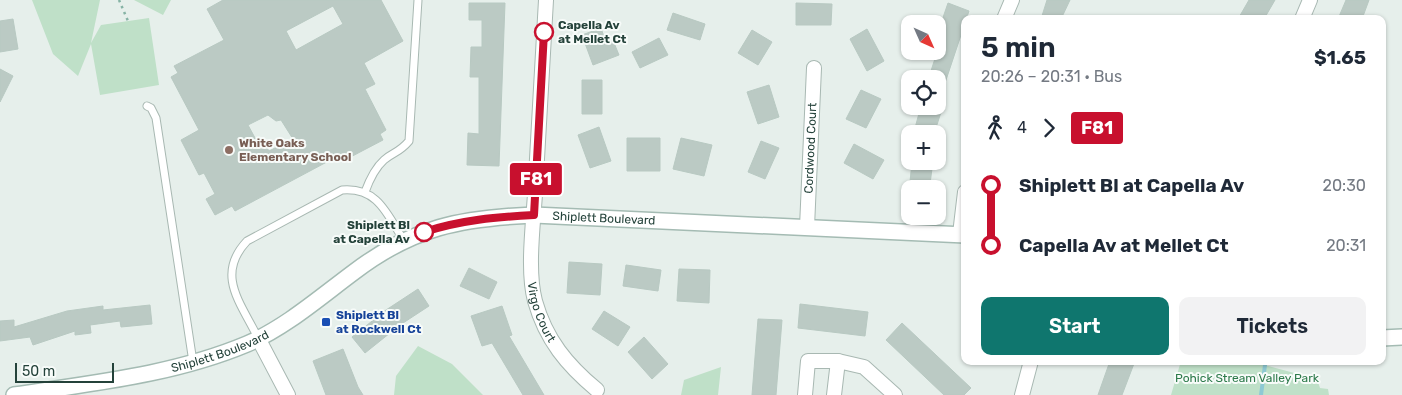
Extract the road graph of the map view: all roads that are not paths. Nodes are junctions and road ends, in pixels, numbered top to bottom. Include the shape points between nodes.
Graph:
1 (418, 0) edge
2 (546, 0) edge
3 (1012, 0) edge
4 (1310, 0) edge
5 (1006, 15) edge
6 (1304, 15) edge
7 (814, 68) dead end
8 (147, 106) dead end
9 (365, 192) junction
10 (534, 215) junction
11 (807, 227) junction
12 (961, 234) edge
13 (404, 242) junction
14 (1402, 337) edge
15 (258, 338) junction
16 (1386, 338) edge
17 (838, 361) junction
18 (193, 362) junction
19 (1030, 365) edge
20 (597, 390) dead end
21 (14, 395) edge
22 (288, 395) edge
23 (804, 395) edge
24 (834, 395) edge
25 (895, 395) edge
26 (1022, 395) edge

1 - 9 lane via 409,141 400,152 384,160
2 - 10 street, Virgo Court
3 - 5 street
4 - 6 street
7 - 11 street, Cordwood Court
8 - 18 lane via 156,118
9 - 13 lane via 381,205
9 - 15 lane via 342,190 247,241 237,252 231,267 231,281
10 - 11 street, Shiplett Boulevard
10 - 13 street, Shiplett Boulevard via 484,217 419,234
10 - 20 street, Virgo Court via 533,290 539,314 558,352
11 - 12 street, Shiplett Boulevard
13 - 15 street, Shiplett Boulevard via 372,260 289,321
14 - 16 street
15 - 18 street, Shiplett Boulevard
15 - 22 street
17 - 23 street via 808,361
17 - 24 street
17 - 25 street via 864,367
18 - 21 street, Shiplett Boulevard via 131,377
19 - 26 street

